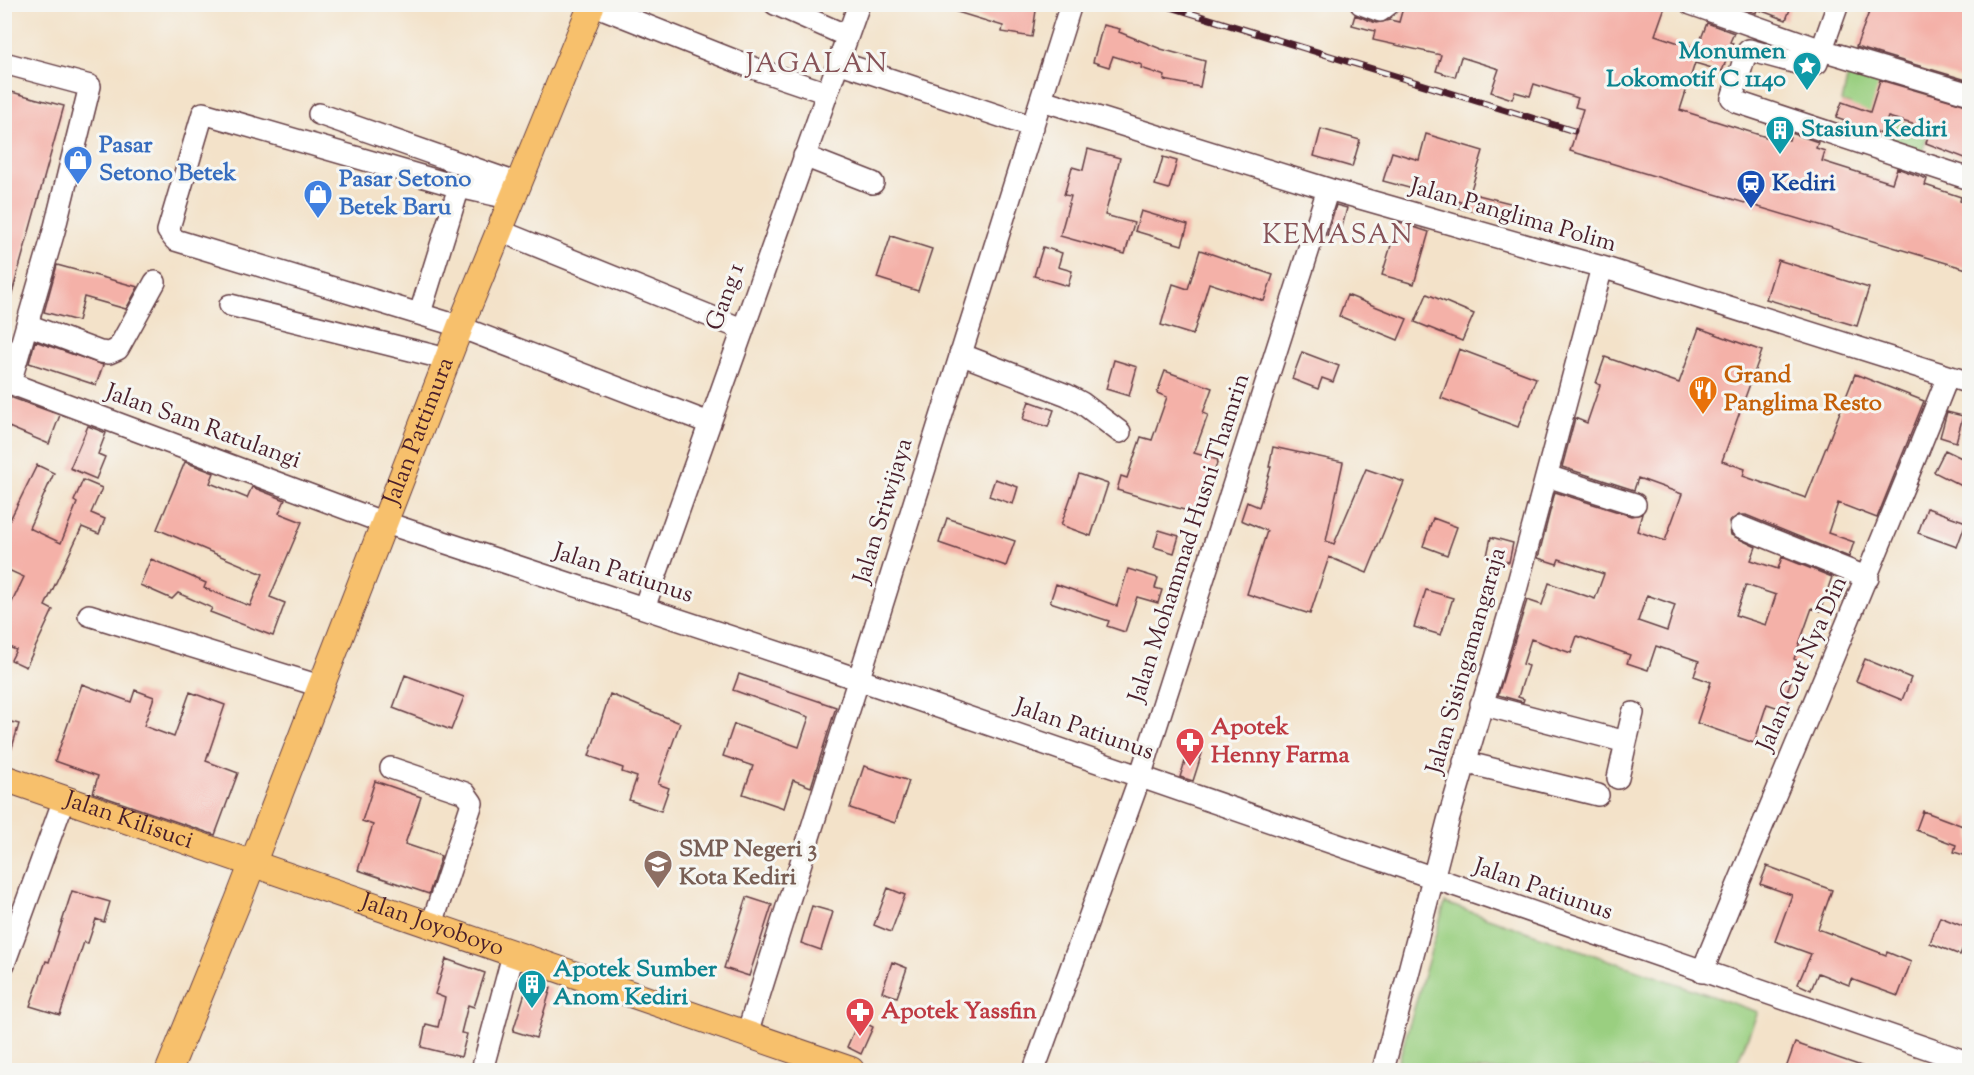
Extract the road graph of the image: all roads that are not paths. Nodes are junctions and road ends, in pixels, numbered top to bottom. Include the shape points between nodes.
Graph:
1 (592, 4) edge
2 (775, 4) edge
3 (859, 4) edge
4 (1071, 4) edge
5 (1361, 4) edge
6 (1389, 4) edge
7 (1691, 4) edge
8 (1838, 4) edge
9 (847, 36) junction
10 (1822, 50) junction
11 (838, 62) junction
12 (4, 63) edge
13 (826, 93) junction
14 (1970, 94) edge
15 (1042, 100) junction
16 (319, 114) dead end
17 (1034, 127) junction
18 (804, 156) junction
19 (1970, 179) edge
20 (873, 183) dead end
21 (459, 187) junction
22 (1328, 189) junction
23 (516, 191) junction
24 (500, 231) junction
25 (1602, 267) junction
26 (155, 282) dead end
27 (230, 305) dead end
28 (420, 313) junction
29 (28, 325) junction
30 (460, 327) junction
31 (742, 329) junction
32 (960, 354) junction
33 (447, 359) junction
34 (1948, 376) junction
35 (7, 382) edge
36 (1970, 384) edge
37 (709, 423) junction
38 (1120, 432) dead end
39 (1546, 476) junction
40 (1635, 504) dead end
41 (383, 521) junction
42 (1742, 527) dead end
43 (1868, 578) junction
44 (644, 608) junction
45 (89, 615) dead end
46 (859, 680) junction
47 (320, 686) junction
48 (1481, 704) junction
49 (1633, 713) dead end
50 (1626, 742) junction
51 (1464, 762) junction
52 (391, 768) dead end
53 (1140, 777) junction
54 (4, 778) edge
55 (1618, 778) dead end
56 (1598, 795) dead end
57 (64, 799) junction
58 (253, 862) junction
59 (1432, 879) junction
60 (431, 927) junction
61 (513, 955) junction
62 (4, 964) edge
63 (1702, 972) junction
64 (747, 1034) junction
65 (1970, 1063) edge
66 (169, 1071) edge
67 (482, 1071) edge
68 (851, 1071) edge
69 (1034, 1071) edge
70 (1383, 1071) edge

1 - 13 street
1 - 23 main road, Jalan Pattimura
2 - 9 street
3 - 9 street, Gang 1
4 - 15 street, Jalan Sriwijaya
5 - 6 street via 1380,11
7 - 10 street
8 - 10 street
9 - 11 street, Gang 1
10 - 14 street
10 - 19 street via 1812,66 1753,50 1746,53 1732,98
11 - 13 street, Gang 1
11 - 17 street
12 - 29 street via 90,86
13 - 18 street, Gang 1
15 - 17 street, Jalan Sriwijaya
15 - 22 street, Jalan Panglima Polim
16 - 23 street
17 - 32 street, Jalan Sriwijaya
18 - 20 street
18 - 31 street, Gang 1
21 - 23 street
21 - 28 street
21 - 28 street via 203,113 168,231 175,240
22 - 25 street, Jalan Panglima Polim
22 - 53 street, Jalan Mohammad Husni Thamrin
23 - 24 main road, Jalan Pattimura
24 - 30 main road, Jalan Pattimura
24 - 31 street
25 - 34 street, Jalan Panglima Polim
25 - 39 street, Jalan Sisingamangaraja
26 - 29 street via 113,352 100,352
27 - 33 street
28 - 30 street
29 - 35 street
30 - 33 main road, Jalan Pattimura
30 - 37 street
31 - 37 street, Gang 1
32 - 38 street via 1067,395
32 - 46 street, Jalan Sriwijaya
33 - 41 main road, Jalan Pattimura
34 - 36 street, Jalan Panglima Polim
34 - 43 street, Jalan Cut Nya Din
35 - 41 street, Jalan Sam Ratulangi
37 - 44 street, Gang 1
39 - 40 street
39 - 48 street, Jalan Sisingamangaraja
41 - 44 street, Jalan Patiunus
41 - 47 main road, Jalan Pattimura
42 - 43 street
43 - 63 street, Jalan Cut Nya Din
44 - 46 street, Jalan Patiunus
45 - 47 street
46 - 53 street, Jalan Patiunus
46 - 64 street, Jalan Sriwijaya
47 - 58 main road, Jalan Pattimura
48 - 50 street
48 - 51 street, Jalan Sisingamangaraja
49 - 50 street
50 - 55 street
51 - 56 street
51 - 59 street, Jalan Sisingamangaraja
52 - 60 street via 465,793 472,803
53 - 59 street, Jalan Patiunus
53 - 69 street, Jalan Mohammad Husni Thamrin
54 - 57 main road, Jalan Kilisuci
57 - 58 main road, Jalan Kilisuci
57 - 62 street
58 - 60 main road, Jalan Joyoboyo
58 - 66 main road, Jalan Pattimura
59 - 63 street, Jalan Patiunus
59 - 70 street, Jalan Sisingamangaraja
60 - 61 main road, Jalan Joyoboyo
61 - 64 main road, Jalan Joyoboyo
61 - 67 street
63 - 65 street, Jalan Patiunus
64 - 68 main road, Jalan Joyoboyo

